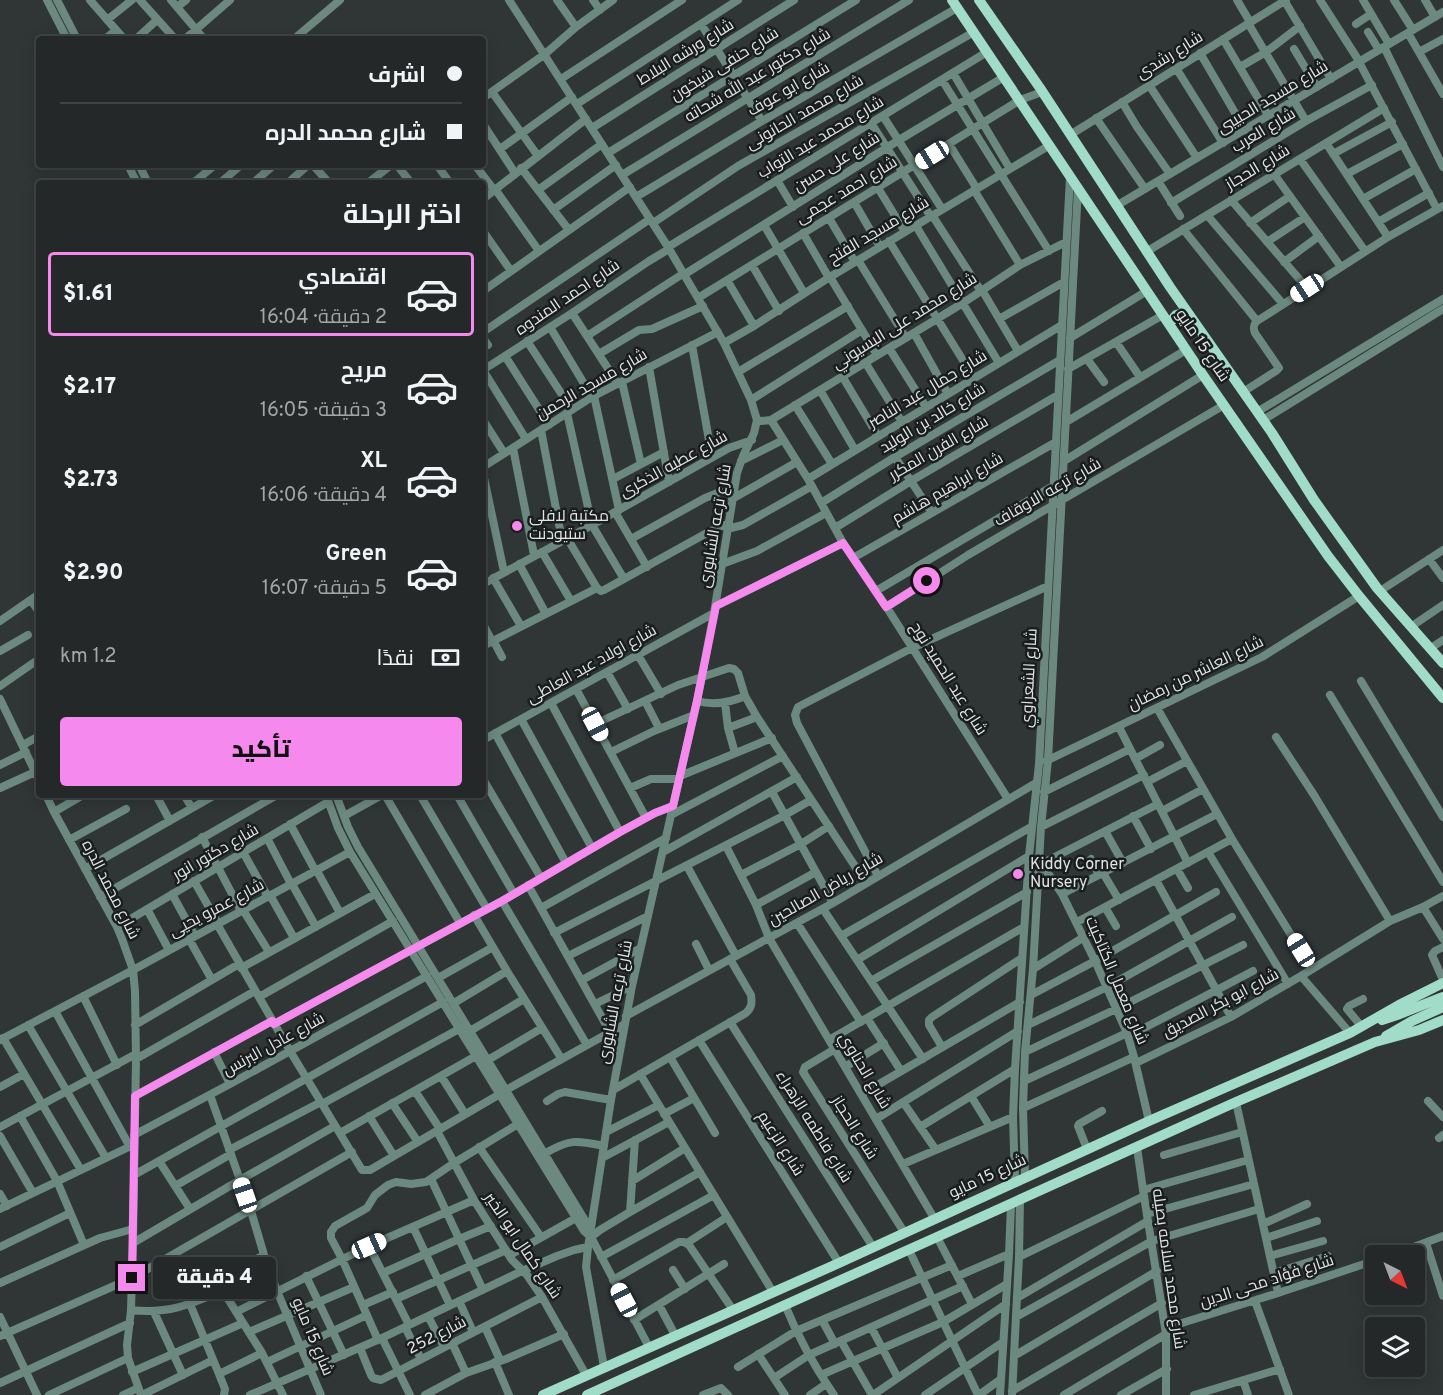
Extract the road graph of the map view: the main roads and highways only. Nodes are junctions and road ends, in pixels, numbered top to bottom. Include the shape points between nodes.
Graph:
1 (979, 0) edge
2 (954, 4) edge
3 (1170, 287) junction
4 (1150, 295) junction
5 (1187, 312) junction
6 (1166, 320) junction
7 (1443, 663) edge
8 (1443, 698) edge
9 (1443, 982) edge
10 (1443, 997) edge
11 (1443, 1007) edge
12 (1443, 1020) edge
13 (1365, 1025) junction
14 (1375, 1042) junction
15 (601, 1392) edge
16 (543, 1395) edge
17 (587, 1395) edge

1 - 3 main road, شارع 15 مايو
2 - 4 main road, شارع 15 مايو
3 - 4 main road via 1163,297
3 - 5 main road, شارع 15 مايو
4 - 6 main road, شارع 15 مايو
5 - 6 main road
5 - 7 main road, شارع 15 مايو via 1380,591
6 - 8 main road, شارع 15 مايو via 1328,556
9 - 13 main road, شارع 15 مايو
10 - 13 main road
11 - 14 main road
12 - 14 main road, شارع 15 مايو
13 - 16 main road, شارع 15 مايو
14 - 15 main road, شارع 15 مايو via 785,1305
15 - 17 main road, شارع 15 مايو

